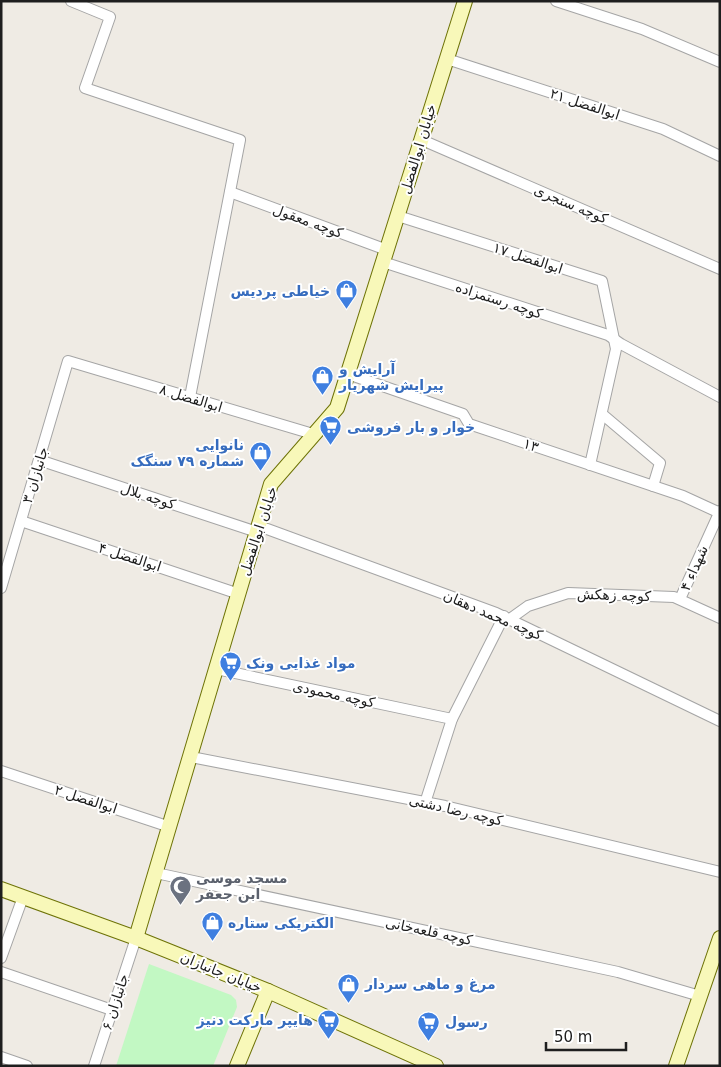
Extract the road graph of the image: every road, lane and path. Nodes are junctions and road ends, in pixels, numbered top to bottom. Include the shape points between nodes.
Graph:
1 (71, 1) edge
2 (465, 1) edge
3 (556, 1) edge
4 (447, 59) junction
5 (720, 62) edge
6 (422, 140) junction
7 (720, 156) edge
8 (230, 192) junction
9 (398, 216) junction
10 (385, 256) junction
11 (720, 269) edge
12 (614, 339) junction
13 (68, 361) joint
14 (348, 374) junction
15 (720, 397) edge
16 (190, 398) junction
17 (602, 414) junction
18 (313, 434) junction
19 (39, 460) junction
20 (590, 465) junction
21 (653, 486) junction
22 (719, 512) edge
23 (21, 521) junction
24 (258, 529) junction
25 (1, 588) edge
26 (239, 594) junction
27 (680, 598) junction
28 (507, 618) junction
29 (720, 618) edge
30 (216, 669) junction
31 (452, 719) junction
32 (720, 721) edge
33 (190, 756) junction
34 (1, 772) edge
35 (425, 802) junction
36 (170, 827) junction
37 (720, 872) edge
38 (156, 873) junction
39 (1, 889) edge
40 (23, 897) junction
41 (136, 938) junction
42 (720, 938) edge
43 (1, 958) edge
44 (715, 967) edge
45 (1, 972) edge
46 (268, 991) junction
47 (700, 996) junction
48 (112, 1010) junction
49 (1, 1057) edge
50 (27, 1066) edge
51 (94, 1066) edge
52 (237, 1066) edge
53 (436, 1066) edge
54 (676, 1066) edge

1 - 8 street via 110,17 86,88 240,140
2 - 4 street, خیابان ابوالفضل
3 - 5 street via 642,29
4 - 6 street, خیابان ابوالفضل
4 - 7 street, ابوالفضل ۲۱ via 664,129
6 - 9 street, خیابان ابوالفضل
6 - 11 street, کوچه سنجری
8 - 10 street, کوچه معقول
8 - 16 street
9 - 10 street, خیابان ابوالفضل
9 - 12 street, ابوالفضل ۱۷ via 602,282
10 - 12 street, کوچه رستمزاده
10 - 14 street, خیابان ابوالفضل
12 - 15 street, کوچه رستمزاده
12 - 17 street via 616,349
13 - 16 street, ابوالفضل ۸
13 - 19 street, جانبازان ۳
14 - 18 street, خیابان ابوالفضل via 337,408
14 - 20 street, ۱۳ via 462,414 469,424
16 - 18 street, ابوالفضل ۸
17 - 20 street
17 - 21 street via 660,463
18 - 24 street, خیابان ابوالفضل via 271,484
19 - 23 street, جانبازان ۳
19 - 24 street, کوچه بلال
20 - 21 street, ۱۳
21 - 22 street, ۱۳
22 - 27 street, شهداء ۴
23 - 25 street, جانبازان ۳
23 - 26 street, ابوالفضل ۴
24 - 26 street, خیابان ابوالفضل
24 - 28 street, کوچه محمد دهقان
26 - 30 street, خیابان ابوالفضل
27 - 28 street, کوچه زهکش via 568,594 528,606
27 - 29 street, کوچه زهکش
28 - 31 street
28 - 32 street, کوچه محمد دهقان
30 - 31 street, کوچه محمودی
30 - 33 street, خیابان ابوالفضل
31 - 35 street
33 - 35 street, کوچه رضا دشتی
33 - 36 street, خیابان ابوالفضل
34 - 36 street, ابوالفضل ۲
35 - 37 street, کوچه رضا دشتی
36 - 38 street, خیابان ابوالفضل
38 - 41 street, خیابان ابوالفضل
38 - 47 street, کوچه قلعه‌خانی via 618,972
39 - 40 street, خیابان جانبازان
40 - 41 street, خیابان جانبازان
40 - 43 street
41 - 46 street, خیابان جانبازان
41 - 48 street, جانبازان ۶
42 - 44 street
44 - 47 street
45 - 48 street
46 - 52 street
46 - 53 street, خیابان جانبازان
47 - 54 street
48 - 51 street, جانبازان ۶
49 - 50 street

